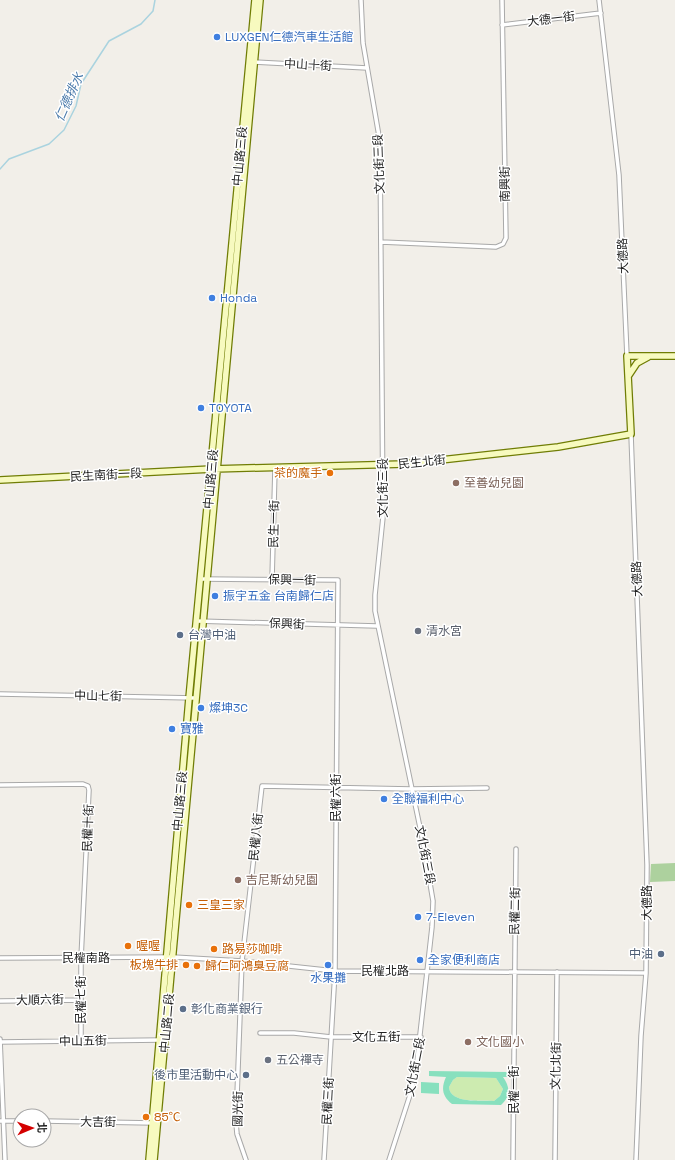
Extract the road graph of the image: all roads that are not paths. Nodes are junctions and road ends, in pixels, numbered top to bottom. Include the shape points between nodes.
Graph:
1 (255, 0) edge
2 (260, 0) edge
3 (361, 0) edge
4 (502, 0) edge
5 (599, 0) edge
6 (601, 13) junction
7 (502, 25) junction
8 (252, 62) junction
9 (367, 68) junction
10 (381, 242) junction
11 (627, 356) junction
12 (653, 356) junction
13 (675, 356) edge
14 (628, 378) junction
15 (631, 434) junction
16 (383, 465) junction
17 (275, 468) junction
18 (215, 469) junction
19 (0, 480) edge
20 (204, 579) junction
21 (272, 580) junction
22 (200, 621) junction
23 (337, 625) junction
24 (377, 626) junction
25 (0, 694) edge
26 (192, 698) junction
27 (0, 785) edge
28 (336, 787) junction
29 (487, 788) dead end
30 (411, 789) junction
31 (516, 849) dead end
32 (170, 957) junction
33 (0, 958) edge
34 (81, 958) junction
35 (242, 962) junction
36 (335, 971) junction
37 (428, 972) junction
38 (514, 972) junction
39 (557, 972) junction
40 (646, 973) junction
41 (81, 1000) junction
42 (0, 1001) edge
43 (260, 1033) dead end
44 (331, 1037) junction
45 (421, 1037) junction
46 (0, 1039) edge
47 (162, 1040) junction
48 (81, 1041) junction
49 (0, 1042) edge
50 (2, 1121) edge
51 (52, 1122) edge
52 (153, 1123) junction
53 (5, 1160) edge
54 (149, 1160) edge
55 (154, 1160) edge
56 (246, 1160) edge
57 (324, 1160) edge
58 (388, 1160) edge
59 (513, 1160) edge
60 (555, 1160) edge
61 (636, 1160) edge

1 - 8 main road, 中山路三段
2 - 8 main road, 中山路三段
3 - 9 street, 文化街三段 via 361,30
4 - 7 street, 南興街
5 - 6 street, 大德路
6 - 7 street, 大德一街
6 - 11 street, 大德路 via 619,175
7 - 10 street, 南興街 via 506,238 503,244 496,247
8 - 9 street, 中山十街
8 - 18 main road, 中山路三段
9 - 10 street, 文化街三段 via 380,142
10 - 16 street, 文化街三段
11 - 12 main road
11 - 14 main road, 大德路
12 - 13 main road
12 - 14 main road via 637,363
14 - 15 main road, 大德路
15 - 16 main road, 民生北街 via 558,447
15 - 40 street, 大德路 via 647,865
16 - 17 main road, 民生北街
16 - 24 street, 文化街三段 via 383,529 374,603
17 - 18 main road, 民生北街
17 - 21 street, 民生一街
18 - 19 main road, 民生南街一段
18 - 20 main road, 中山路三段
20 - 21 street, 保興一街
20 - 22 main road, 中山路三段
21 - 23 street, 保興一街 via 338,580
22 - 23 street, 保興街
22 - 26 main road, 中山路三段
23 - 24 street, 保興街
23 - 28 street, 民權六街
24 - 30 street, 文化街三段
25 - 26 street, 中山七街
26 - 32 main road, 中山路三段
27 - 34 street, 民權十街 via 88,786 89,824
28 - 30 street
28 - 35 street, 民權八街 via 262,786
28 - 36 street, 民權六街
29 - 30 street
30 - 37 street, 文化街三段 via 432,889
31 - 38 street, 民權二街
32 - 34 street, 民權南路
32 - 35 street, 民權北路
32 - 47 main road, 中山路二段
33 - 34 street, 民權南路
34 - 41 street, 民權七街
35 - 36 street, 民權北路
35 - 56 street, 國光街 via 236,1123
36 - 37 street, 民權北路
36 - 44 street, 民權三街
37 - 38 street, 民權北路
37 - 45 street, 文化街二段
38 - 39 street, 民權北路
38 - 59 street, 民權一街
39 - 40 street, 民權北路
39 - 60 street, 文化北街
40 - 61 street, 大德路
41 - 42 street, 大順六街
41 - 48 street, 民權七街
43 - 44 street, 文化五街
44 - 45 street, 文化五街
44 - 57 street, 民權三街
45 - 58 street, 文化街二段 via 410,1095
46 - 49 street
47 - 48 street, 中山五街
47 - 52 main road, 中山路二段
47 - 55 main road, 中山路二段
48 - 49 street, 中山五街
49 - 50 street
50 - 53 street
51 - 52 street, 大吉街
52 - 54 main road, 中山路二段

